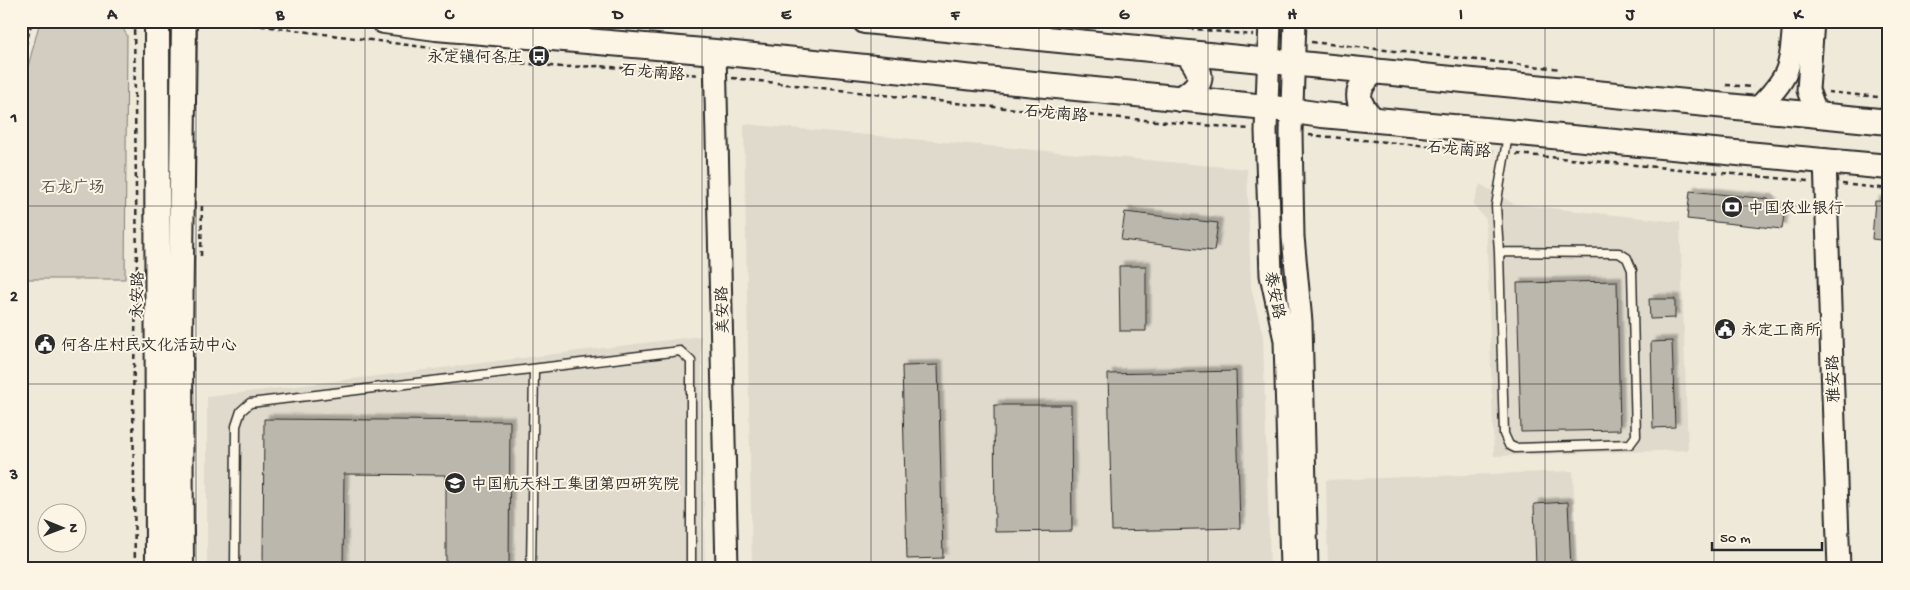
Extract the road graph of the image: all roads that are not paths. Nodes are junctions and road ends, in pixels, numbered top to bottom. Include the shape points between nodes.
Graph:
1 (157, 21) edge
2 (184, 21) edge
3 (384, 21) edge
4 (865, 21) edge
5 (1794, 21) edge
6 (1813, 21) edge
7 (1269, 29) edge
8 (1295, 31) edge
9 (715, 52) junction
10 (1188, 54) junction
11 (1268, 62) junction
12 (1293, 64) junction
13 (1374, 72) junction
14 (1180, 99) junction
15 (1266, 107) junction
16 (1757, 109) junction
17 (1817, 115) junction
18 (1373, 119) junction
19 (1291, 122) junction
20 (1889, 122) edge
21 (1507, 142) junction
22 (1889, 167) edge
23 (1826, 172) junction
24 (1499, 252) junction
25 (534, 369) junction
26 (158, 569) edge
27 (181, 569) edge
28 (235, 569) edge
29 (531, 569) edge
30 (691, 569) edge
31 (727, 569) edge
32 (1290, 569) edge
33 (1307, 569) edge
34 (1839, 569) edge

1 - 26 main road, 永安路
2 - 27 main road
3 - 9 main road, 石龙南路
4 - 10 main road
5 - 16 street via 1790,63 1777,88
6 - 17 street via 1808,90
7 - 11 street, 泰安路
8 - 12 street, 泰安路
9 - 14 main road, 石龙南路
9 - 31 street, 美安路
10 - 11 main road
10 - 14 main road via 1200,72 1199,83
11 - 12 main road
11 - 15 street, 泰安路
12 - 13 main road
12 - 19 street, 泰安路
13 - 16 main road
13 - 18 main road via 1359,90 1364,111
14 - 15 main road, 石龙南路
15 - 19 main road, 石龙南路
15 - 32 street, 泰安路 via 1271,274 1285,340
16 - 17 main road
17 - 20 main road
18 - 19 main road, 石龙南路
18 - 21 main road, 石龙南路
19 - 33 street, 泰安路
21 - 23 main road, 石龙南路
21 - 24 lane via 1496,206
22 - 23 main road, 石龙南路
23 - 34 street, 雅安路
24 - 24 lane via 1504,434 1509,445 1515,448 1630,444 1636,436 1632,270 1627,258 1619,253
25 - 28 lane via 250,403 241,411 236,426
25 - 29 lane
25 - 30 lane via 680,351 691,361

